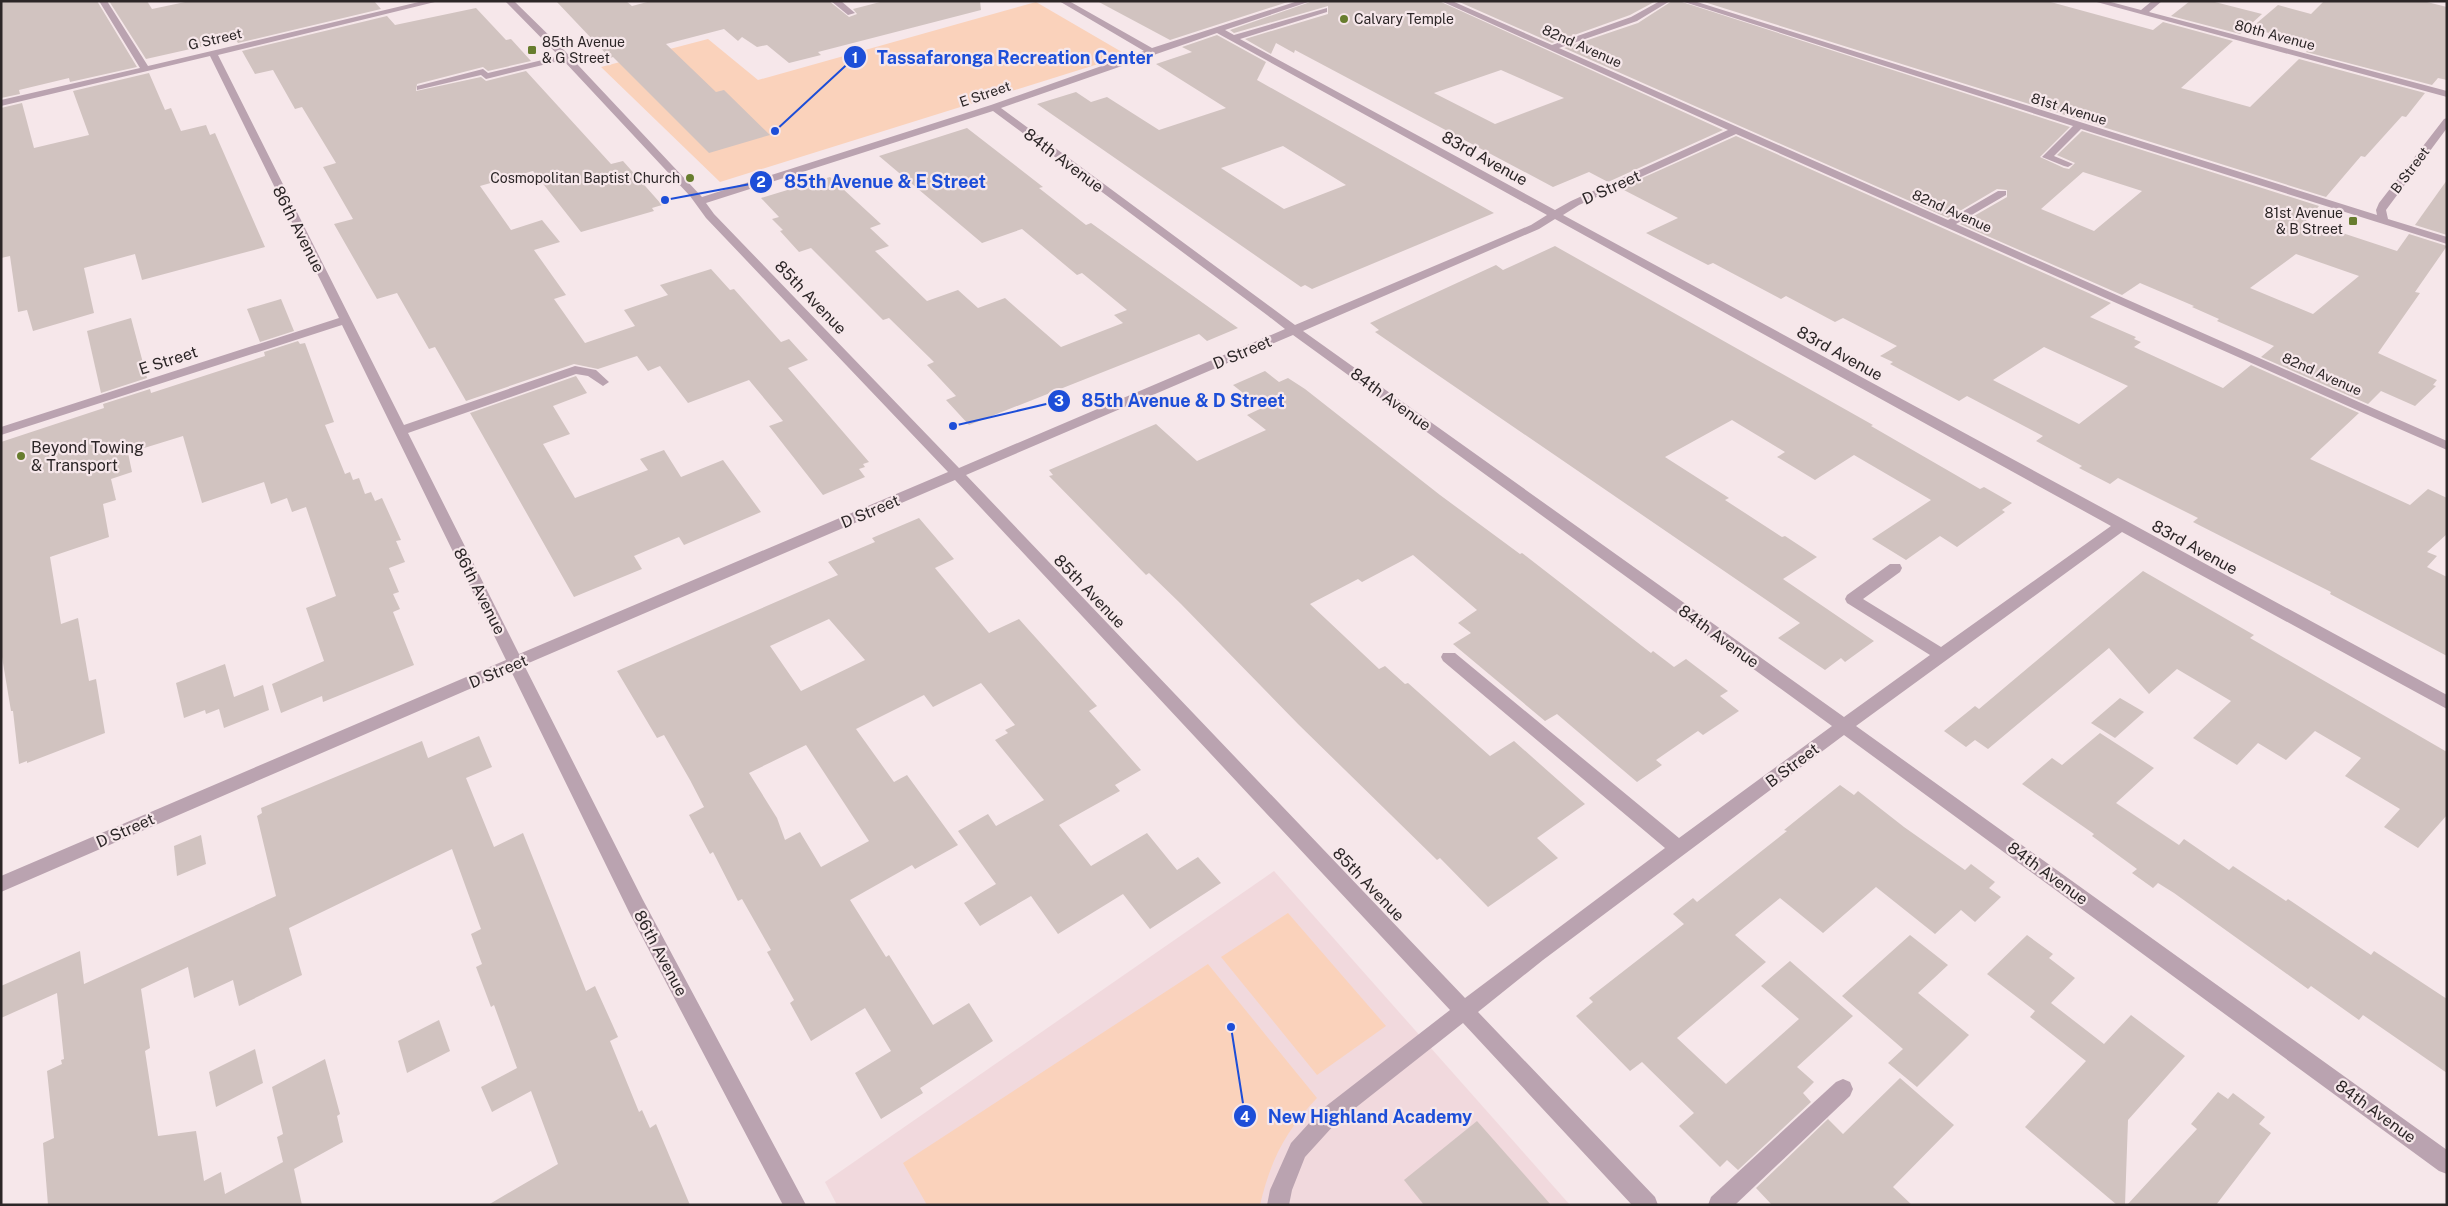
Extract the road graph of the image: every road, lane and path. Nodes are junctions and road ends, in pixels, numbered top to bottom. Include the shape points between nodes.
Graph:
1 (103, 1) edge
2 (436, 1) edge
3 (509, 1) edge
4 (835, 1) edge
5 (1063, 1) edge
6 (1307, 1) edge
7 (1445, 1) edge
8 (1666, 1) edge
9 (1684, 1) edge
10 (2097, 1) edge
11 (2158, 1) edge
12 (411, 4) edge
13 (1324, 10) dead end
14 (851, 13) dead end
15 (2142, 13) junction
16 (1218, 30) junction
17 (1233, 38) junction
18 (1552, 48) junction
19 (1152, 52) junction
20 (213, 54) junction
21 (565, 57) junction
22 (145, 69) junction
23 (420, 88) dead end
24 (2447, 94) edge
25 (1, 103) edge
26 (994, 107) junction
27 (2447, 121) edge
28 (2078, 127) junction
29 (1735, 131) junction
30 (2068, 164) dead end
31 (2002, 193) dead end
32 (700, 202) junction
33 (1556, 215) junction
34 (2383, 221) junction
35 (1947, 225) junction
36 (2447, 241) edge
37 (345, 320) junction
38 (1295, 330) junction
39 (603, 382) dead end
40 (400, 430) junction
41 (1, 431) edge
42 (2447, 446) edge
43 (957, 476) junction
44 (2122, 525) junction
45 (1895, 568) dead end
46 (1942, 655) junction
47 (1449, 657) dead end
48 (515, 664) junction
49 (2447, 703) edge
50 (1843, 726) junction
51 (1679, 850) junction
52 (1, 884) edge
53 (1465, 1010) junction
54 (1843, 1089) dead end
55 (2447, 1163) edge
56 (795, 1205) edge
57 (1278, 1205) edge
58 (1646, 1205) edge
59 (1719, 1205) edge

1 - 22 street
2 - 12 street, G Street
3 - 21 street, 85th Avenue
4 - 14 street
5 - 19 street
6 - 16 street, E Street
7 - 18 street, 82nd Avenue
8 - 18 street via 1634,19
9 - 28 street, 81st Avenue
10 - 15 street, 80th Avenue
11 - 15 street
12 - 20 street, G Street
13 - 17 street
15 - 24 street, 80th Avenue
16 - 17 street, 83rd Avenue
16 - 19 street, E Street
17 - 33 street, 83rd Avenue
18 - 29 street, 82nd Avenue
19 - 26 street, E Street
20 - 22 street, G Street
20 - 37 street, 86th Avenue
21 - 23 street via 486,76 482,72
21 - 32 street, 85th Avenue
22 - 25 street, G Street
26 - 32 street, E Street
26 - 38 street, 84th Avenue
27 - 34 street, B Street via 2381,210
28 - 30 street via 2047,157
28 - 34 street, 81st Avenue
29 - 33 street, D Street via 1575,203
29 - 35 street, 82nd Avenue
31 - 35 street
32 - 43 street, 85th Avenue
33 - 38 street, D Street via 1536,227
33 - 44 street, 83rd Avenue
34 - 36 street, 81st Avenue
35 - 42 street, 82nd Avenue
37 - 40 street, 86th Avenue
37 - 41 street, E Street
38 - 43 street, D Street
38 - 50 street, 84th Avenue
39 - 40 street via 592,373 575,370
40 - 48 street, 86th Avenue
43 - 48 street, D Street
43 - 53 street, 85th Avenue
44 - 46 street, B Street
44 - 49 street, 83rd Avenue
45 - 46 street via 1852,599
46 - 50 street, B Street
47 - 51 street
48 - 52 street, D Street
48 - 56 street, 86th Avenue via 636,906
50 - 51 street, B Street
50 - 55 street, 84th Avenue
51 - 53 street, B Street
53 - 57 street, B Street via 1328,1117 1298,1150
53 - 58 street, 85th Avenue
54 - 59 street

